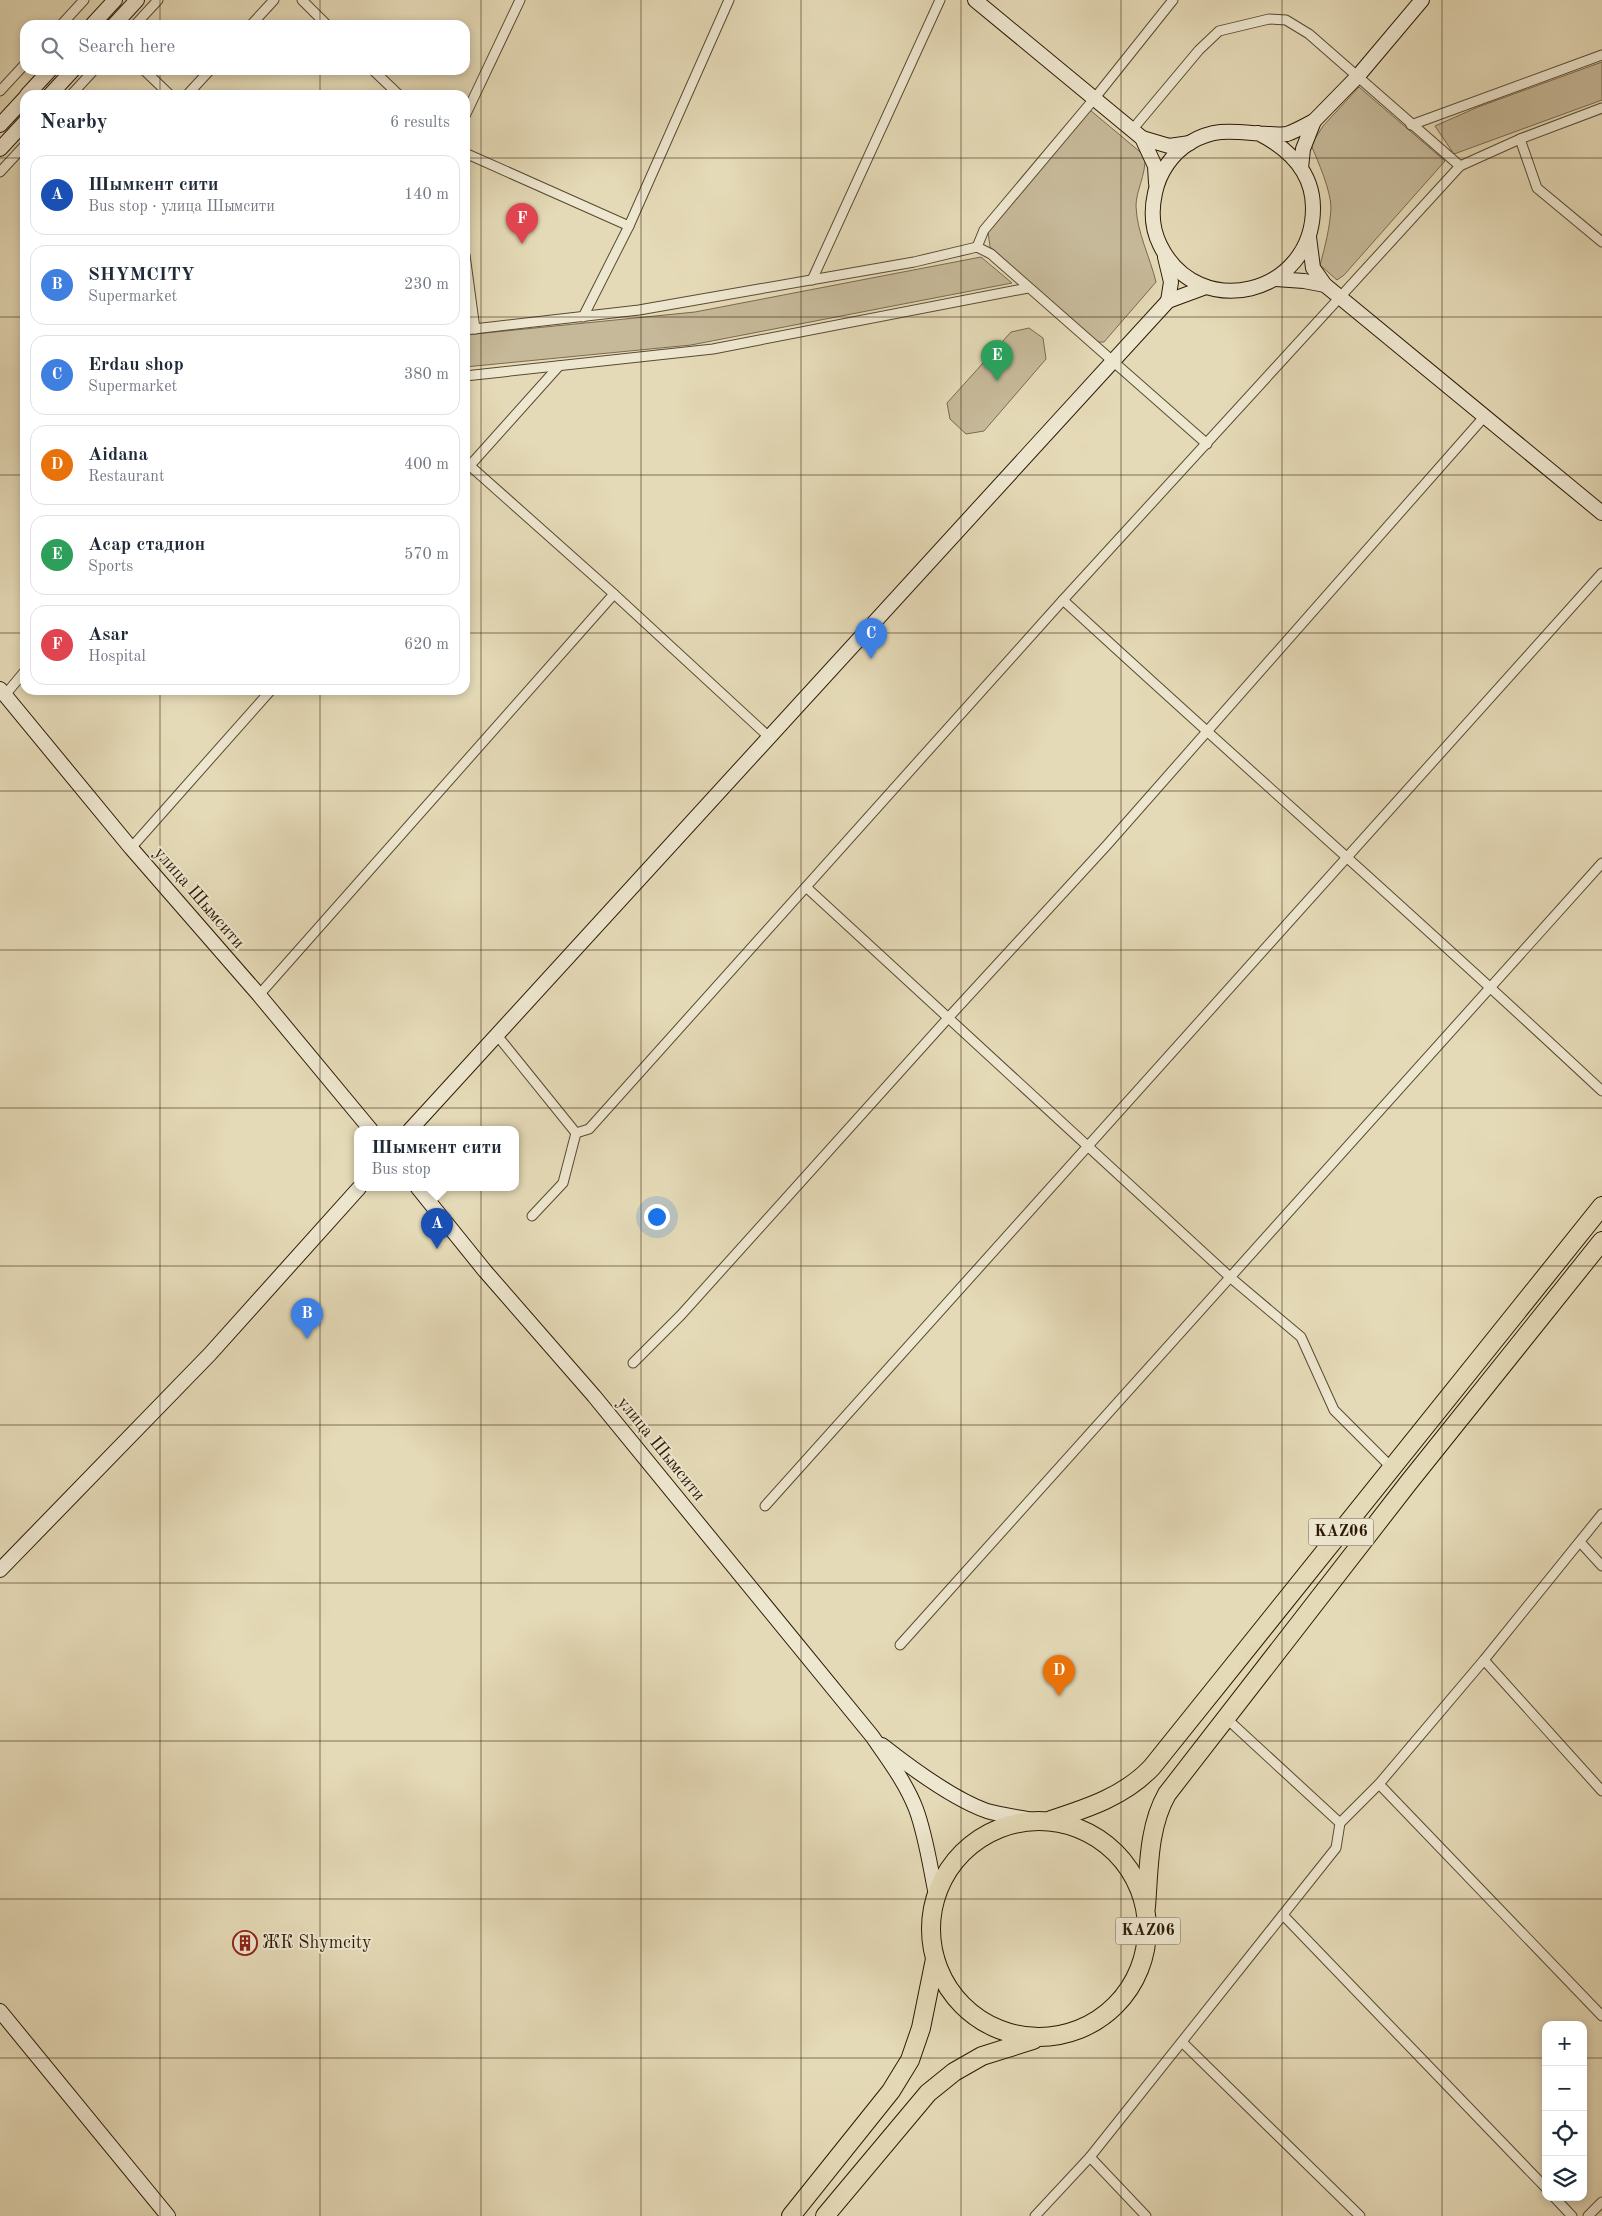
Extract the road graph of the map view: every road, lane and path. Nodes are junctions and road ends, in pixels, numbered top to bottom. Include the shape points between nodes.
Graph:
1 (84, 0) edge
2 (115, 0) edge
3 (137, 0) edge
4 (158, 0) edge
5 (274, 0) edge
6 (302, 0) edge
7 (520, 0) edge
8 (729, 0) edge
9 (940, 0) edge
10 (974, 0) edge
11 (1173, 0) edge
12 (1422, 0) edge
13 (66, 20) edge
14 (97, 20) edge
15 (119, 20) edge
16 (140, 20) edge
17 (256, 20) edge
18 (322, 20) edge
19 (1602, 55) edge
20 (20, 69) edge
21 (45, 75) edge
22 (68, 75) edge
23 (89, 75) edge
24 (149, 75) edge
25 (205, 75) edge
26 (378, 75) edge
27 (1358, 76) junction
28 (0, 90) edge
29 (32, 90) edge
30 (55, 90) edge
31 (76, 90) edge
32 (165, 90) edge
33 (192, 90) edge
34 (393, 90) edge
35 (1094, 99) junction
36 (20, 103) edge
37 (470, 105) edge
38 (1602, 108) edge
39 (1314, 121) junction
40 (0, 125) edge
41 (1411, 125) junction
42 (20, 127) edge
43 (1137, 134) junction
44 (1258, 134) junction
45 (1520, 138) junction
46 (1190, 143) junction
47 (0, 149) edge
48 (20, 150) edge
49 (470, 155) edge
50 (1460, 166) junction
51 (1301, 168) junction
52 (0, 172) edge
53 (1156, 184) junction
54 (629, 226) junction
55 (1309, 237) junction
56 (1602, 242) edge
57 (977, 247) junction
58 (1164, 254) junction
59 (1276, 279) junction
60 (812, 280) junction
61 (1325, 286) junction
62 (1206, 287) junction
63 (1028, 288) junction
64 (470, 292) edge
65 (1342, 297) junction
66 (1168, 301) junction
67 (583, 317) junction
68 (475, 329) junction
69 (470, 330) edge
70 (1113, 362) junction
71 (559, 366) junction
72 (470, 375) edge
73 (1484, 417) junction
74 (1207, 444) junction
75 (470, 465) edge
76 (470, 471) edge
77 (1602, 513) edge
78 (1602, 573) edge
79 (614, 594) junction
80 (1063, 600) junction
81 (20, 676) edge
82 (2, 692) edge
83 (267, 695) edge
84 (1207, 732) junction
85 (769, 737) junction
86 (131, 848) junction
87 (1348, 857) junction
88 (1602, 863) edge
89 (806, 887) junction
90 (1491, 987) junction
91 (259, 995) junction
92 (949, 1017) junction
93 (496, 1034) junction
94 (1602, 1091) edge
95 (369, 1126) edge
96 (414, 1126) edge
97 (576, 1134) junction
98 (1087, 1146) junction
99 (356, 1191) edge
100 (420, 1191) edge
101 (1602, 1206) edge
102 (532, 1216) dead end
103 (1602, 1241) edge
104 (1231, 1278) junction
105 (633, 1363) dead end
106 (1392, 1468) junction
107 (765, 1506) dead end
108 (1602, 1514) edge
109 (1580, 1542) junction
110 (1602, 1566) edge
111 (0, 1570) edge
112 (900, 1644) dead end
113 (1484, 1660) junction
114 (1226, 1718) junction
115 (872, 1736) junction
116 (1379, 1784) junction
117 (1602, 1791) edge
118 (1032, 1820) junction
119 (1052, 1820) junction
120 (1340, 1823) junction
121 (936, 1895) junction
122 (1146, 1907) junction
123 (1283, 1915) junction
124 (934, 1959) junction
125 (0, 2011) edge
126 (1602, 2016) edge
127 (1044, 2037) junction
128 (1182, 2042) junction
129 (1090, 2157) junction
130 (1542, 2184) edge
131 (1558, 2201) edge
132 (1602, 2202) edge
133 (168, 2216) edge
134 (791, 2216) edge
135 (825, 2216) edge
136 (1035, 2216) edge
137 (1146, 2216) edge
138 (1360, 2216) edge
139 (1572, 2216) edge
140 (1588, 2216) edge

1 - 13 street
2 - 14 street
3 - 15 street
4 - 16 street
5 - 17 street
6 - 18 street
7 - 37 street
8 - 54 street
9 - 60 street
10 - 35 street
11 - 35 street
12 - 27 street
19 - 41 street
20 - 28 street
21 - 29 street
22 - 30 street
23 - 31 street
24 - 32 street
25 - 33 street
26 - 34 street
27 - 39 street
27 - 41 street
27 - 43 street via 1309,34 1286,20 1270,19 1219,31 1199,50
35 - 43 street
35 - 57 street via 984,230
36 - 40 street
38 - 45 street
39 - 44 street via 1286,134
39 - 51 street via 1303,149
41 - 50 street
42 - 47 street
43 - 46 street via 1169,146
43 - 53 street via 1154,166
44 - 46 street via 1242,130 1224,131
44 - 51 street via 1276,142
45 - 50 street
45 - 56 street via 1537,188
46 - 53 street via 1164,168
48 - 52 street
49 - 54 street
50 - 65 street
51 - 55 street via 1313,201
53 - 58 street via 1152,220
54 - 67 street
55 - 59 street via 1290,268
55 - 61 street via 1313,268
57 - 60 street
57 - 63 street via 990,254
58 - 62 street via 1176,268
58 - 66 street via 1171,282
59 - 61 street
59 - 62 street via 1242,291
60 - 67 street
61 - 65 street
62 - 66 street
63 - 70 street
63 - 71 street via 713,349
64 - 68 street
65 - 73 street
65 - 74 street
66 - 70 street
67 - 68 street
68 - 69 street
70 - 74 street
70 - 85 street
71 - 72 street
71 - 75 street
73 - 77 street
73 - 84 street
74 - 80 street
76 - 79 street
78 - 87 street
79 - 85 street
79 - 91 street
80 - 84 street
80 - 89 street
81 - 82 street
82 - 86 street, улица Шымсити
83 - 86 street
84 - 87 street
84 - 92 street
85 - 93 street
86 - 91 street, улица Шымсити
87 - 90 street
87 - 98 street
88 - 90 street
89 - 92 street
89 - 97 street via 589,1129
90 - 94 street
90 - 104 street
91 - 95 street, улица Шымсити
92 - 98 street
92 - 105 street via 681,1315
93 - 96 street
93 - 97 street
97 - 102 street via 563,1183
98 - 104 street
98 - 107 street
99 - 111 street via 210,1354
100 - 115 street, улица Шымсити via 594,1396
101 - 106 highway, KАZ06
103 - 114 highway, KАZ06
104 - 106 street via 1301,1337 1334,1410
104 - 112 street
106 - 119 highway, KАZ06 via 1141,1779 1094,1805
108 - 109 street
109 - 110 street
109 - 113 street
113 - 116 street
113 - 117 street
114 - 120 street
114 - 122 highway, KАZ06 via 1166,1794 1158,1809
115 - 118 street, улица Шымсити via 912,1768 950,1792 986,1810
115 - 121 street, улица Шымсити via 915,1806
116 - 120 street
116 - 126 street
118 - 119 highway, KАZ06
118 - 121 highway, KАZ06 via 1001,1827 973,1843 950,1866
119 - 122 highway, KАZ06 via 1084,1830 1113,1848 1134,1875
120 - 123 street via 1336,1848
121 - 124 highway, KАZ06 via 931,1916
122 - 127 highway, KАZ06 via 1146,1947 1138,1972 1125,1995 1106,2014 1083,2028
123 - 128 street
123 - 130 street
124 - 127 highway, KАZ06 via 949,1990 978,2019 1016,2035
124 - 134 highway, KАZ06 via 921,2028 910,2060 891,2091
125 - 133 street
127 - 135 highway, KАZ06 via 982,2056 954,2072 928,2093
128 - 129 street
128 - 138 street
129 - 136 street
129 - 137 street
131 - 139 street
132 - 140 street

